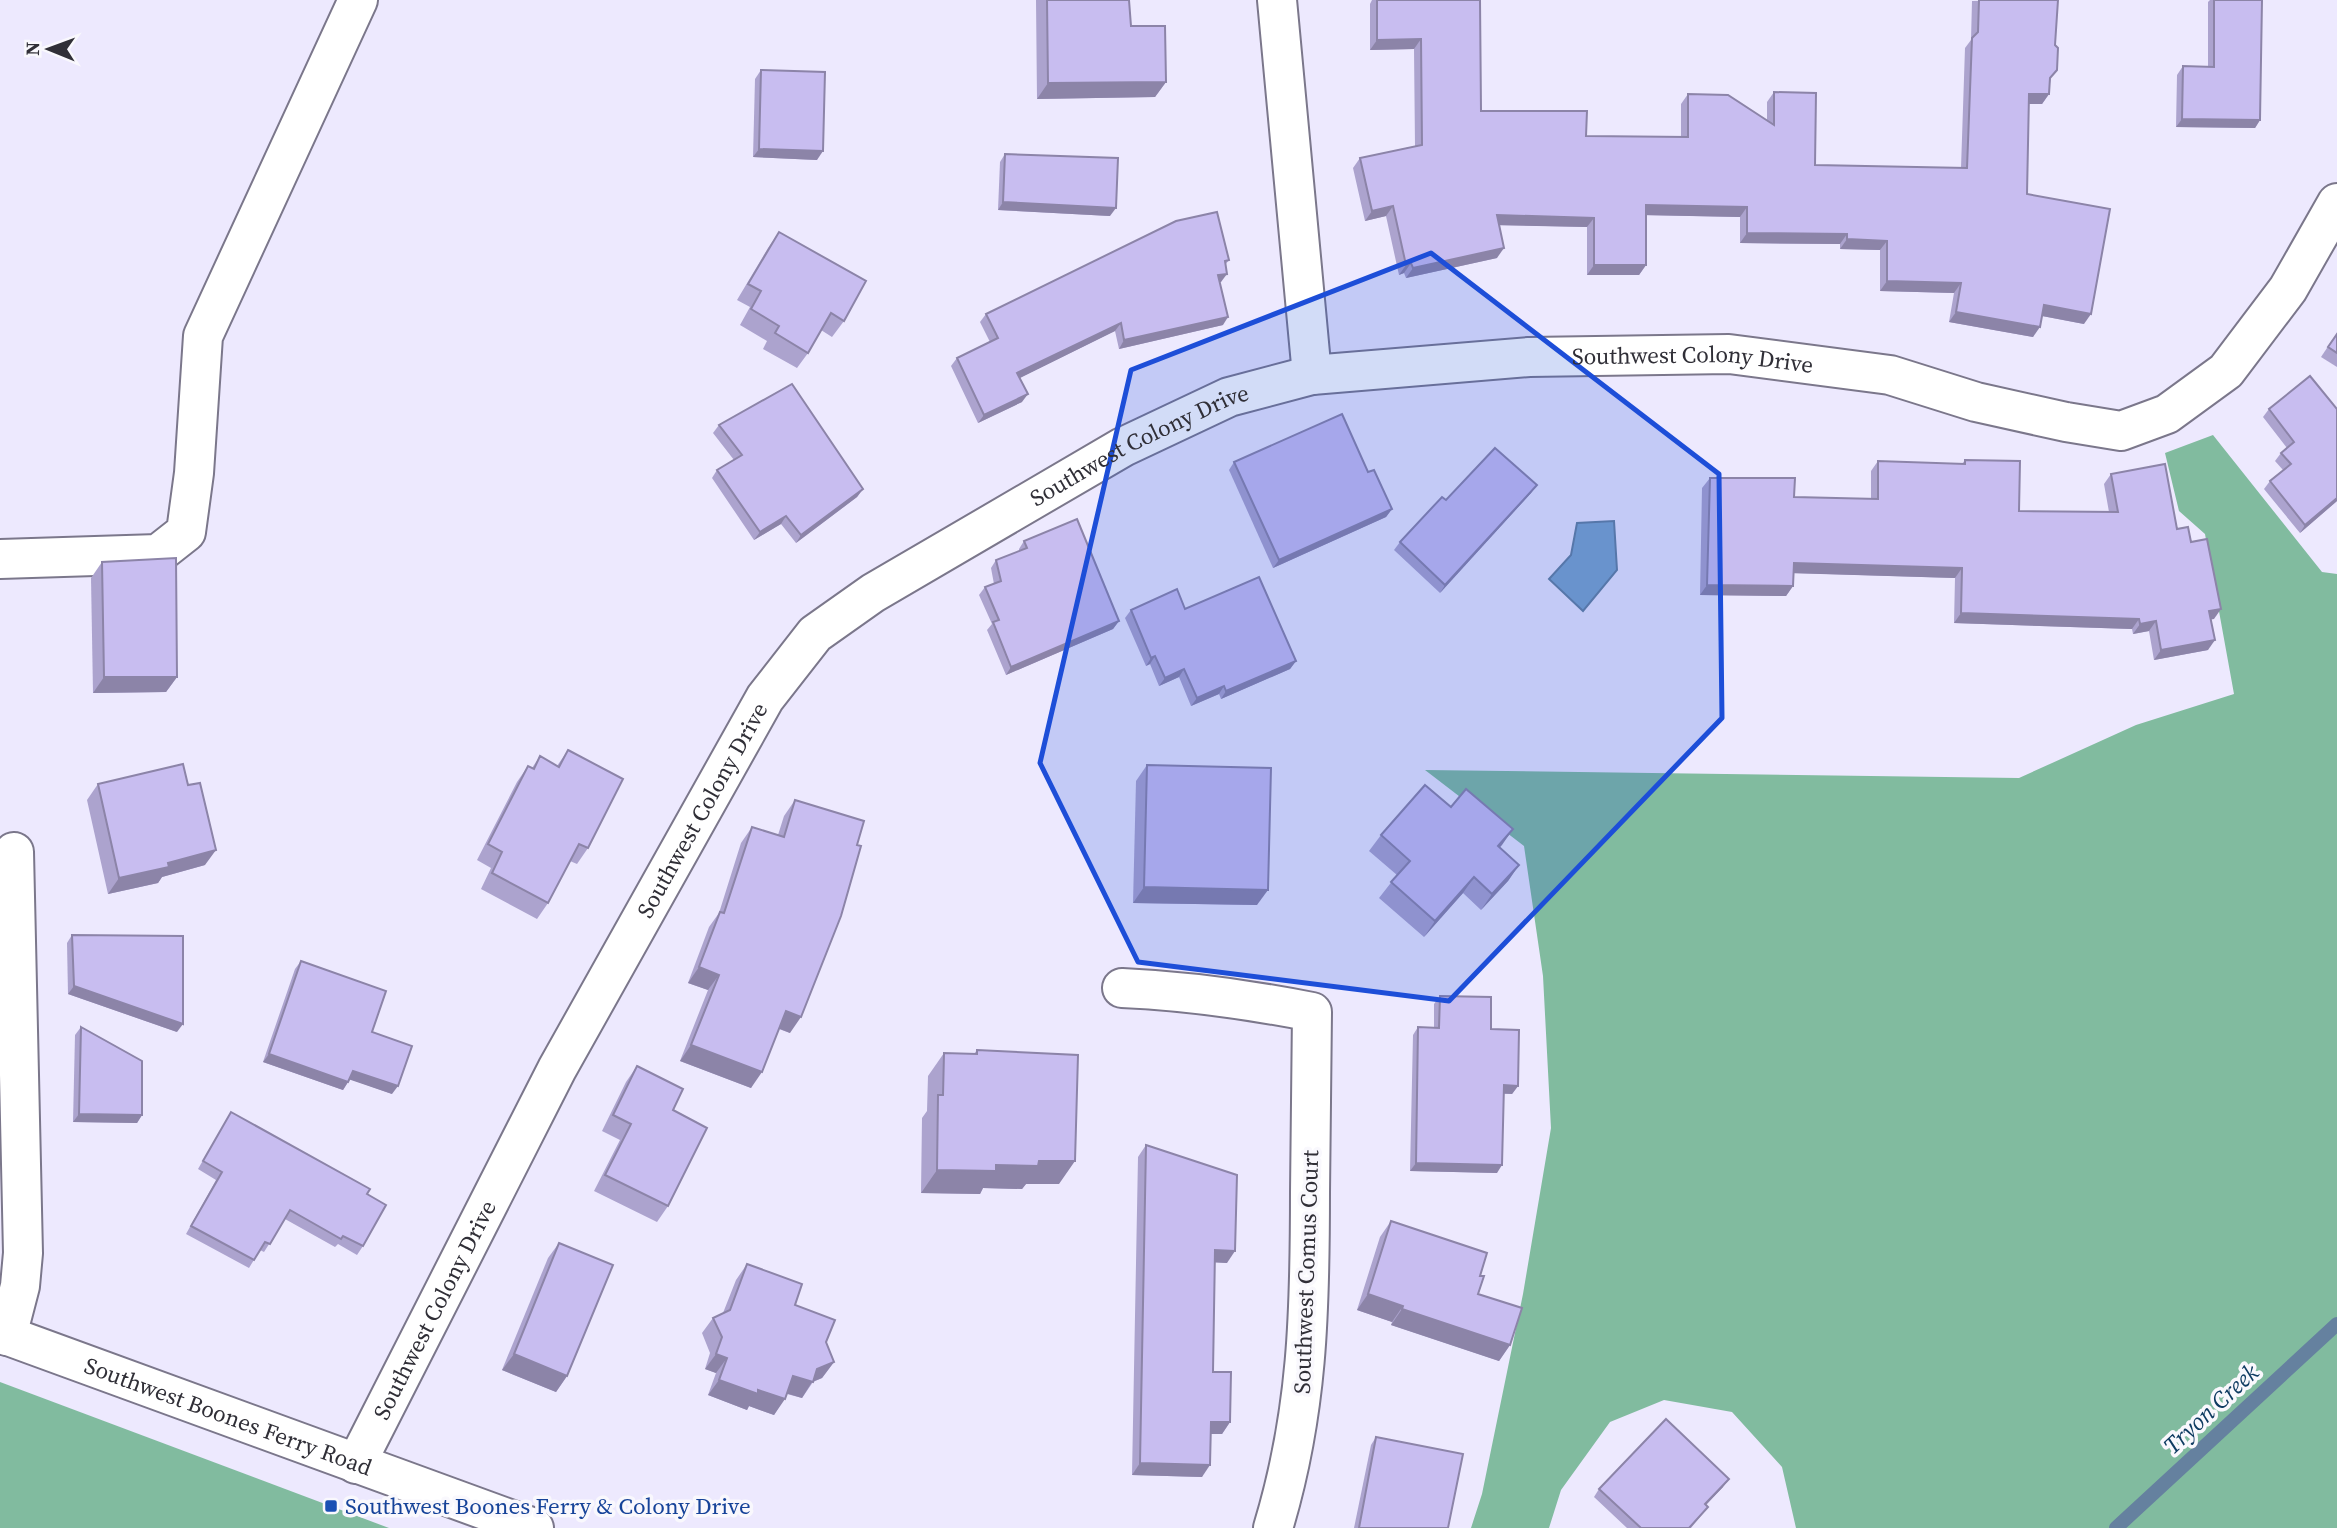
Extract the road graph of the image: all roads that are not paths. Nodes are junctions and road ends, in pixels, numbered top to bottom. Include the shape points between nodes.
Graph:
1 (358, 0) edge
2 (1277, 0) edge
3 (2337, 203) edge
4 (1312, 375) junction
5 (0, 559) edge
6 (14, 852) dead end
7 (1122, 988) dead end
8 (4, 1335) edge
9 (356, 1464) junction
10 (534, 1528) edge
11 (1273, 1528) edge

1 - 5 street via 203,336 186,532 158,554
2 - 4 street
3 - 4 street, Southwest Colony Drive via 2288,289 2226,371 2167,414 2121,431 1976,402 1890,374 1729,354 1530,357
4 - 9 street, Southwest Colony Drive via 1229,397 1123,446 873,593 815,634 765,698 557,1069
6 - 8 street via 23,1253 20,1286
7 - 11 street, Southwest Comus Court via 1239,997 1312,1012 1305,1381 1295,1446
8 - 9 street, Southwest Boones Ferry Road
9 - 10 street, Southwest Boones Ferry Road

